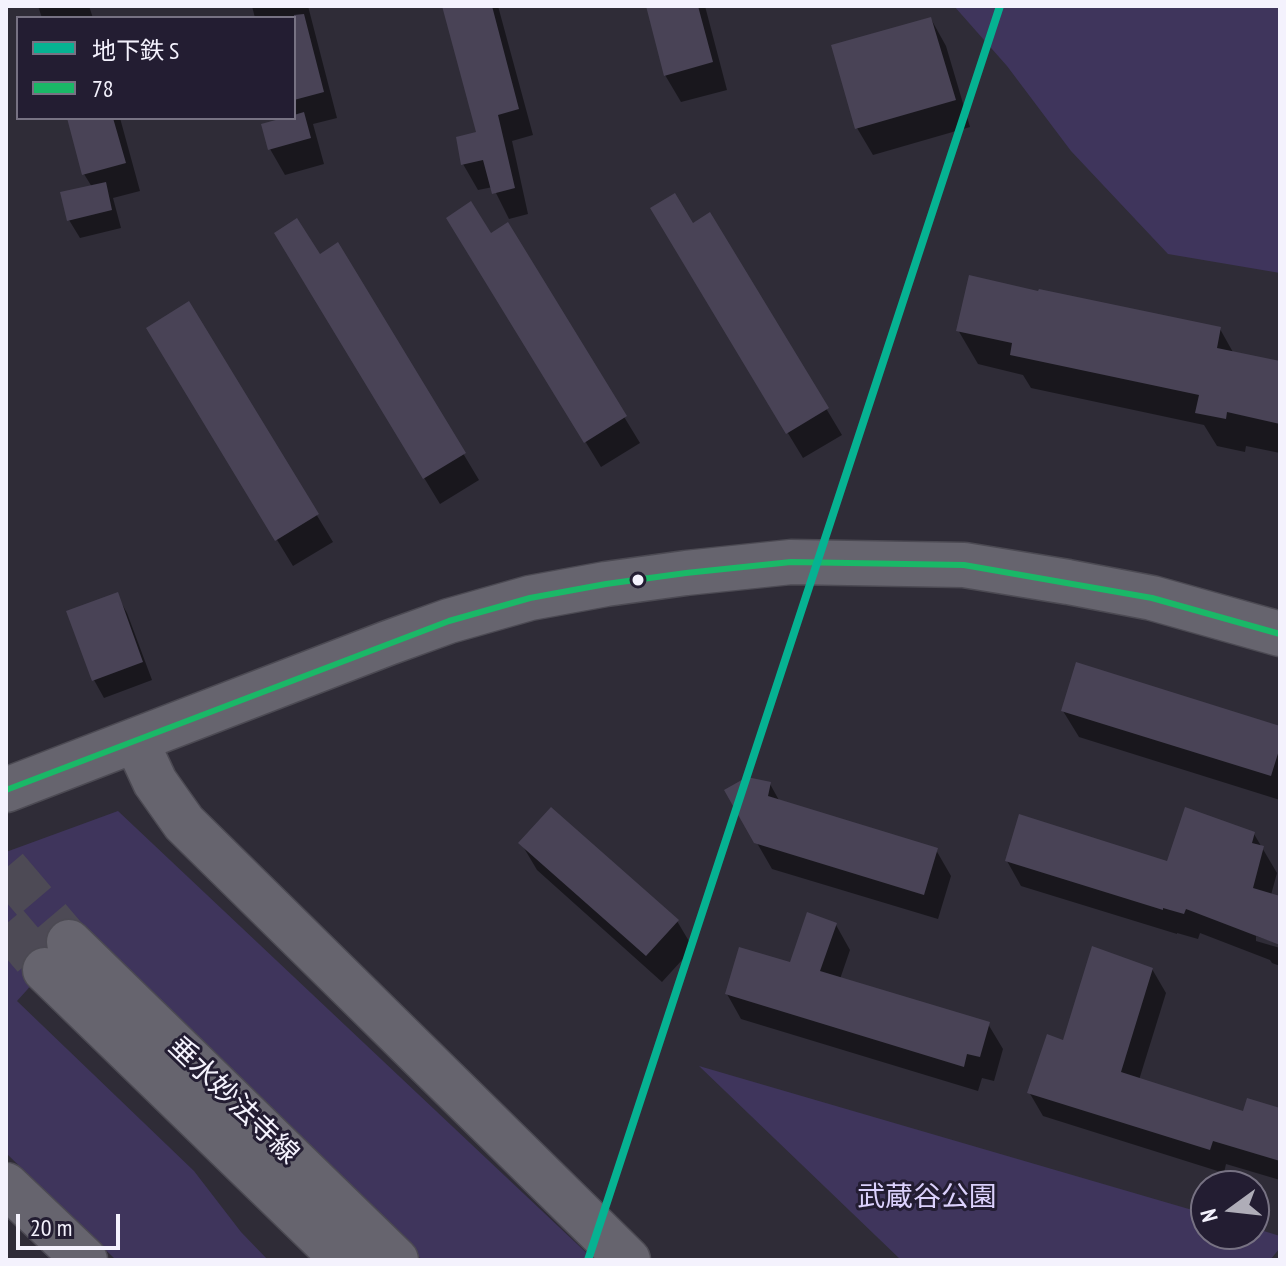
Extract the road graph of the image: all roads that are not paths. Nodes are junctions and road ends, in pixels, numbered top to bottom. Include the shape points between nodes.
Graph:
1 (1280, 634) edge
2 (136, 741) junction
3 (6, 790) edge
4 (6, 1185) edge
5 (85, 1260) edge
6 (344, 1260) edge
7 (396, 1260) edge
8 (628, 1260) edge

1 - 2 street via 1152,598 964,565 791,562 673,574 530,598 388,643
2 - 3 street
2 - 8 street via 155,782 184,823
4 - 5 street
6 - 7 street, 垂水妙法寺線 via 57,956

